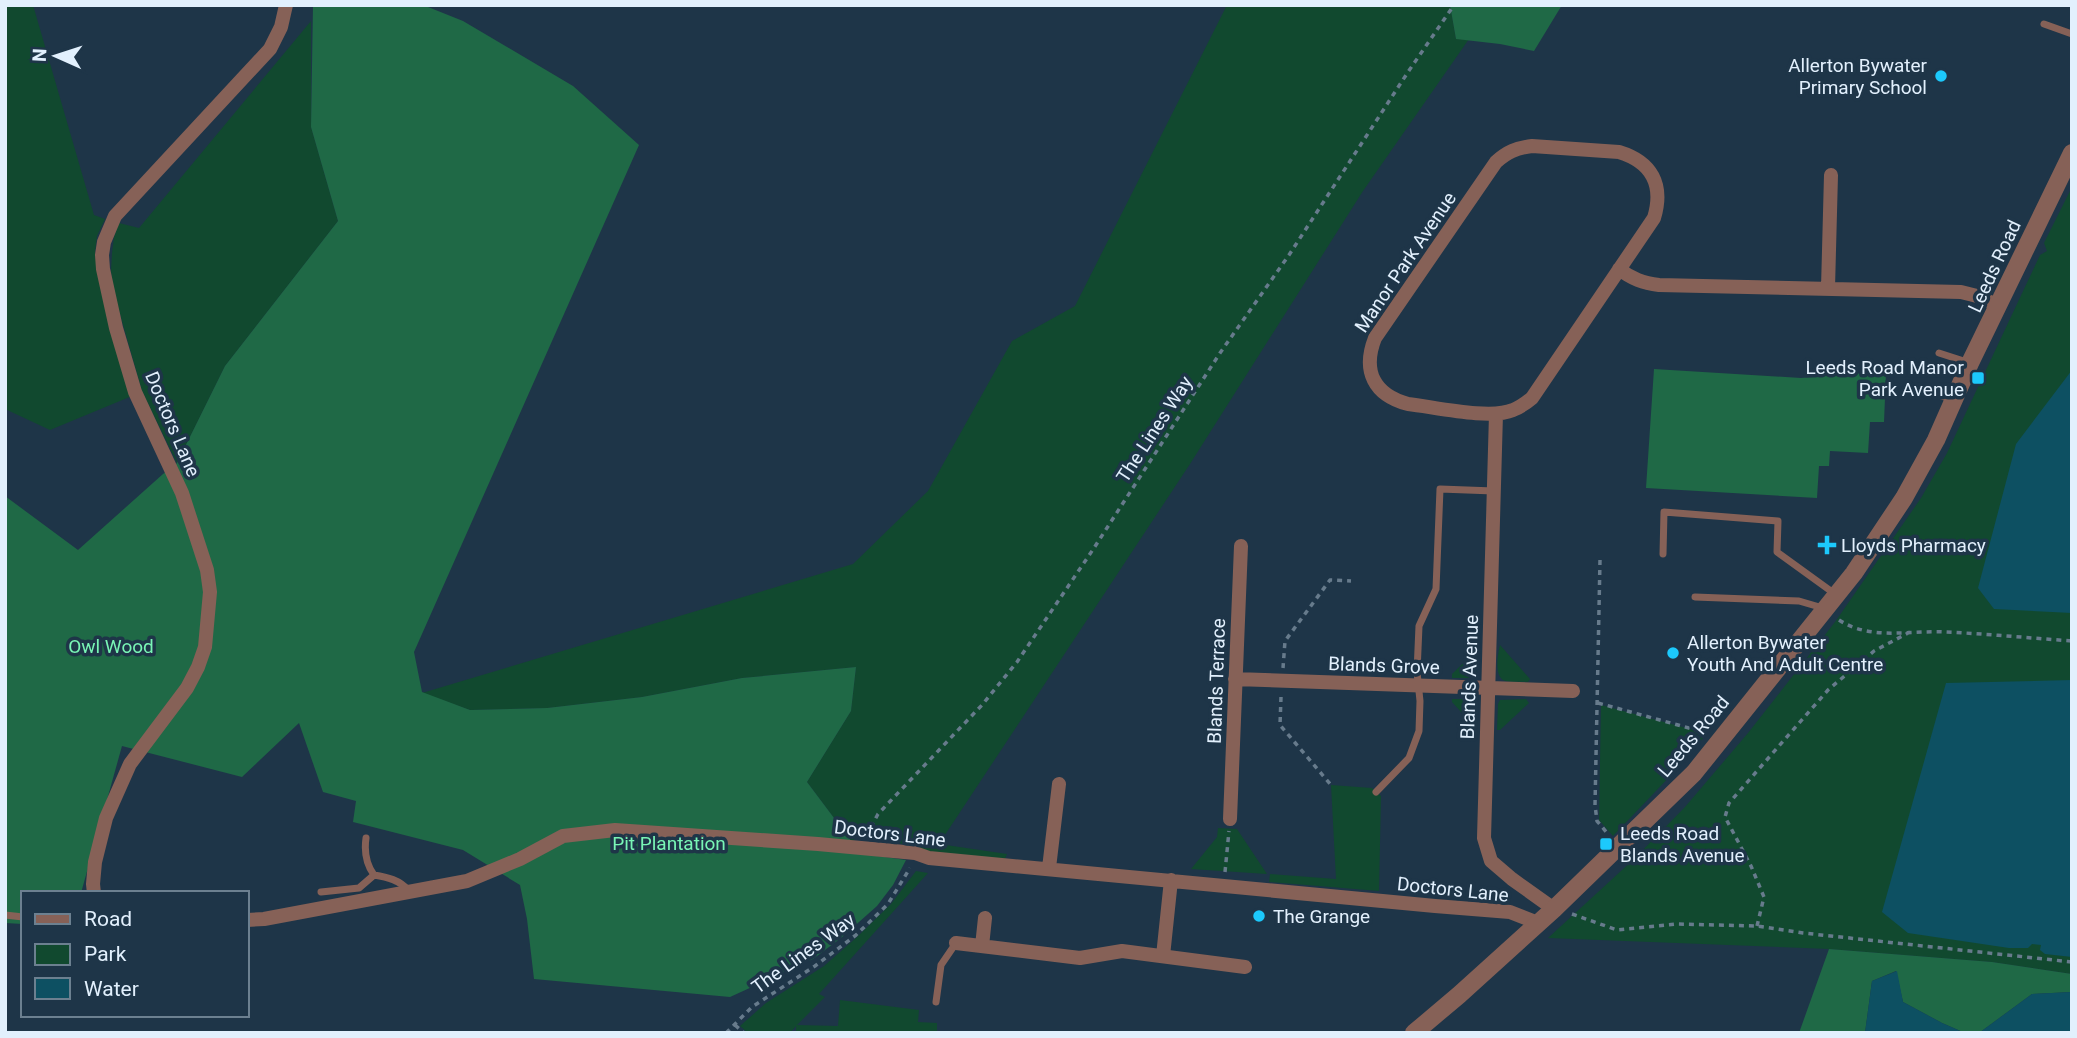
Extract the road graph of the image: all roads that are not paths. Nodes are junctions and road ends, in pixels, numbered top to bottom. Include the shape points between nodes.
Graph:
1 (286, 5) edge
2 (2044, 24) dead end
3 (2072, 34) edge
4 (2072, 153) edge
5 (1831, 175) dead end
6 (1619, 269) junction
7 (1828, 288) junction
8 (1999, 306) junction
9 (1939, 354) dead end
10 (1970, 363) junction
11 (1917, 393) dead end
12 (1954, 400) junction
13 (1496, 414) junction
14 (1494, 491) junction
15 (1241, 546) dead end
16 (1663, 554) dead end
17 (1695, 597) dead end
18 (1830, 601) junction
19 (1235, 679) junction
20 (1419, 686) junction
21 (1489, 688) junction
22 (1573, 691) dead end
23 (1059, 784) dead end
24 (1376, 792) dead end
25 (1230, 819) road end
26 (366, 838) dead end
27 (1049, 869) junction
28 (374, 875) junction
29 (1171, 880) junction
30 (94, 891) edge
31 (409, 891) junction
32 (321, 892) dead end
33 (1554, 909) junction
34 (985, 918) dead end
35 (248, 920) edge
36 (1538, 923) junction
37 (956, 943) joint
38 (982, 946) junction
39 (1163, 956) junction
40 (1245, 967) dead end
41 (936, 1002) dead end
42 (1414, 1033) edge

1 - 30 street, Doctors Lane via 270,49 115,216 104,242 103,269 131,379 182,493 210,592 205,647 198,667 130,764 106,818 95,862
2 - 3 lane
4 - 8 street, Leeds Road
5 - 7 street
6 - 7 street via 1638,281 1659,285
6 - 13 street, Manor Park Avenue via 1532,398 1512,411
6 - 13 street, Manor Park Avenue via 1654,218 1658,204 1655,183 1644,165 1619,152 1532,146 1506,153 1496,162 1375,338 1369,366 1382,392 1394,400
7 - 8 street via 1961,292
8 - 10 street, Leeds Road
9 - 10 lane
10 - 12 street, Leeds Road
11 - 12 lane
12 - 18 street, Leeds Road via 1904,498
13 - 14 street, Blands Avenue
14 - 20 lane via 1440,489 1436,589 1419,626
14 - 21 street, Blands Avenue
15 - 19 street, Blands Terrace
16 - 18 lane via 1664,512 1777,521 1777,552
17 - 18 lane
18 - 33 street, Leeds Road via 1694,773
19 - 20 street, Blands Grove
19 - 25 street, Blands Terrace
20 - 21 street, Blands Grove
20 - 24 lane via 1419,731 1409,758
21 - 22 street, Blands Grove
21 - 33 street, Blands Avenue via 1484,838 1491,860
23 - 27 street
26 - 28 lane via 368,867
27 - 29 street, Doctors Lane
27 - 31 street, Doctors Lane via 818,844 615,830 563,836 467,881
28 - 31 lane via 391,878
28 - 32 lane via 359,888
29 - 36 street, Doctors Lane via 1510,912
29 - 39 street
31 - 35 street, Doctors Lane
33 - 36 street, Leeds Road
34 - 38 street
36 - 42 street, Leeds Road
37 - 38 street
37 - 41 lane via 941,965
38 - 39 street via 1080,958 1122,951
39 - 40 street

